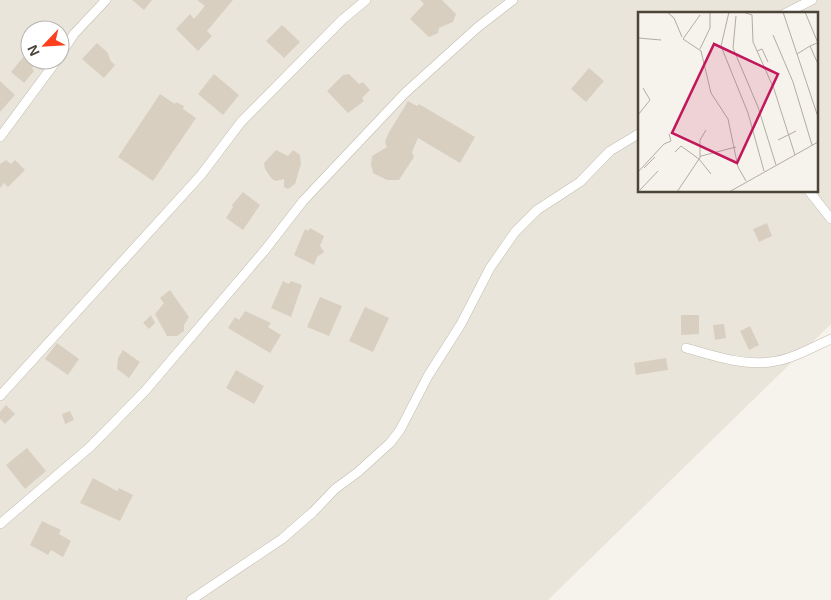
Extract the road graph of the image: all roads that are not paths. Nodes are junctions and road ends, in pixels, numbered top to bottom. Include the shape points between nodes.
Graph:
1 (106, 0) edge
2 (366, 0) edge
3 (513, 0) edge
4 (812, 0) edge
5 (788, 12) edge
6 (70, 40) edge
7 (49, 70) edge
8 (638, 134) edge
9 (0, 137) edge
10 (810, 192) edge
11 (831, 219) edge
12 (831, 339) edge
13 (686, 348) dead end
14 (0, 396) edge
15 (0, 524) edge
16 (192, 600) edge

1 - 6 street
2 - 14 street via 241,122 201,175
3 - 15 street via 405,93 303,201 145,391 90,447
4 - 5 street
7 - 9 street
8 - 16 street via 610,151 580,182 537,210 515,232 490,268 461,324 390,443 282,539
10 - 11 street
12 - 13 street via 769,362 741,361

